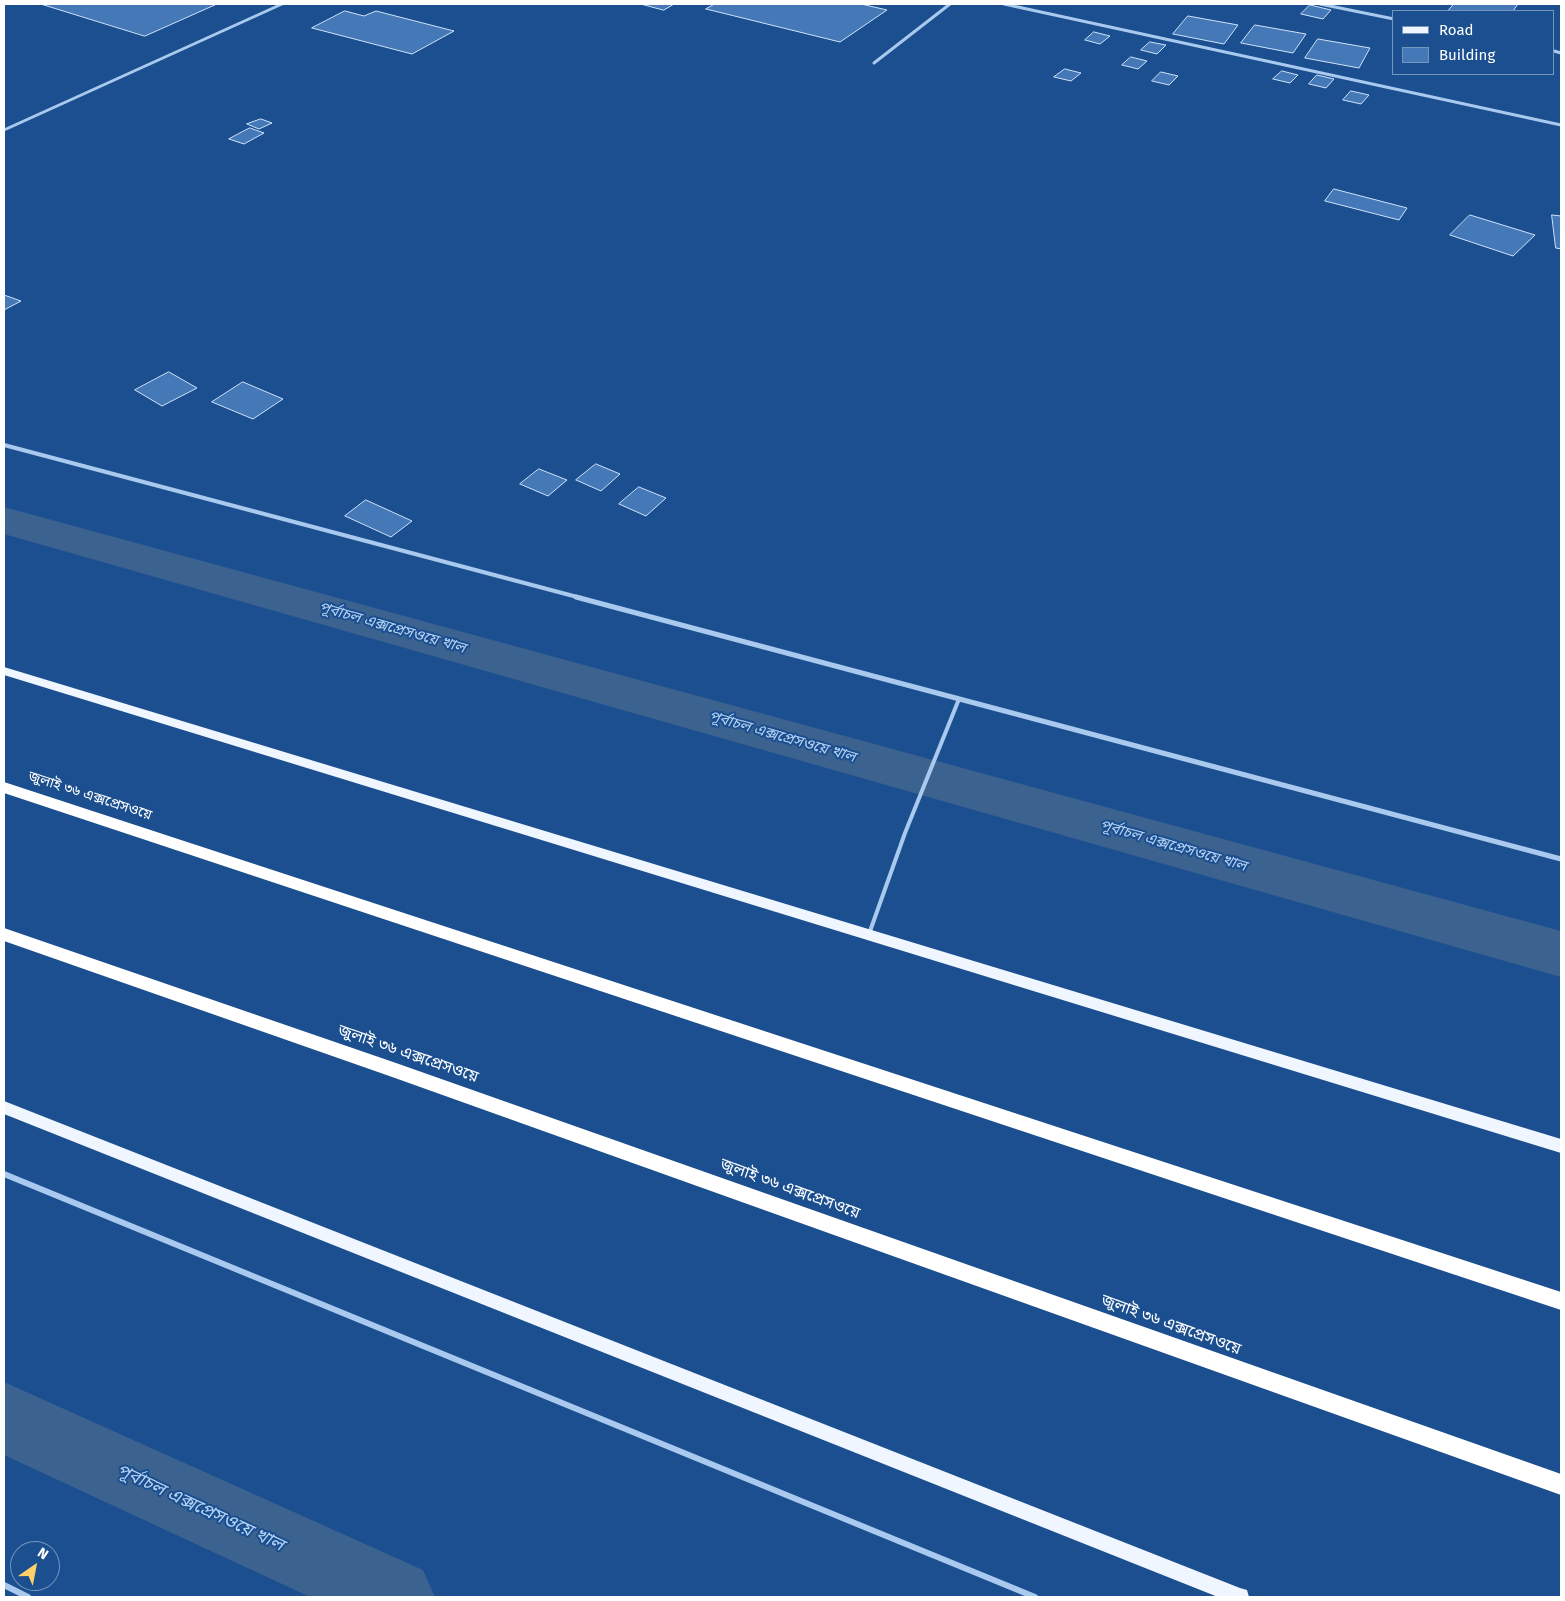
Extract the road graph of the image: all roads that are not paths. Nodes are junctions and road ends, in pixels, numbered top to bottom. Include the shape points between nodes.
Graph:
1 (282, 4) edge
2 (950, 4) edge
3 (1004, 4) edge
4 (1320, 4) edge
5 (1392, 19) edge
6 (874, 63) dead end
7 (1561, 125) edge
8 (4, 130) edge
9 (4, 445) edge
10 (4, 670) edge
11 (959, 699) junction
12 (4, 787) edge
13 (1561, 859) edge
14 (4, 934) edge
15 (869, 934) junction
16 (4, 1107) edge
17 (1561, 1146) edge
18 (4, 1174) edge
19 (1561, 1301) edge
20 (1561, 1485) edge
21 (4, 1585) edge
22 (28, 1597) edge
23 (1035, 1597) edge
24 (1240, 1597) edge

1 - 8 street
2 - 6 street
3 - 7 street
4 - 5 street
9 - 11 street
10 - 15 main road
11 - 13 street
11 - 15 lane via 905,833
12 - 19 highway, জুলাই ৩৬ এক্সপ্রেসওয়ে
14 - 20 highway, জুলাই ৩৬ এক্সপ্রেসওয়ে
15 - 17 main road
16 - 24 main road
18 - 23 street
21 - 22 street

